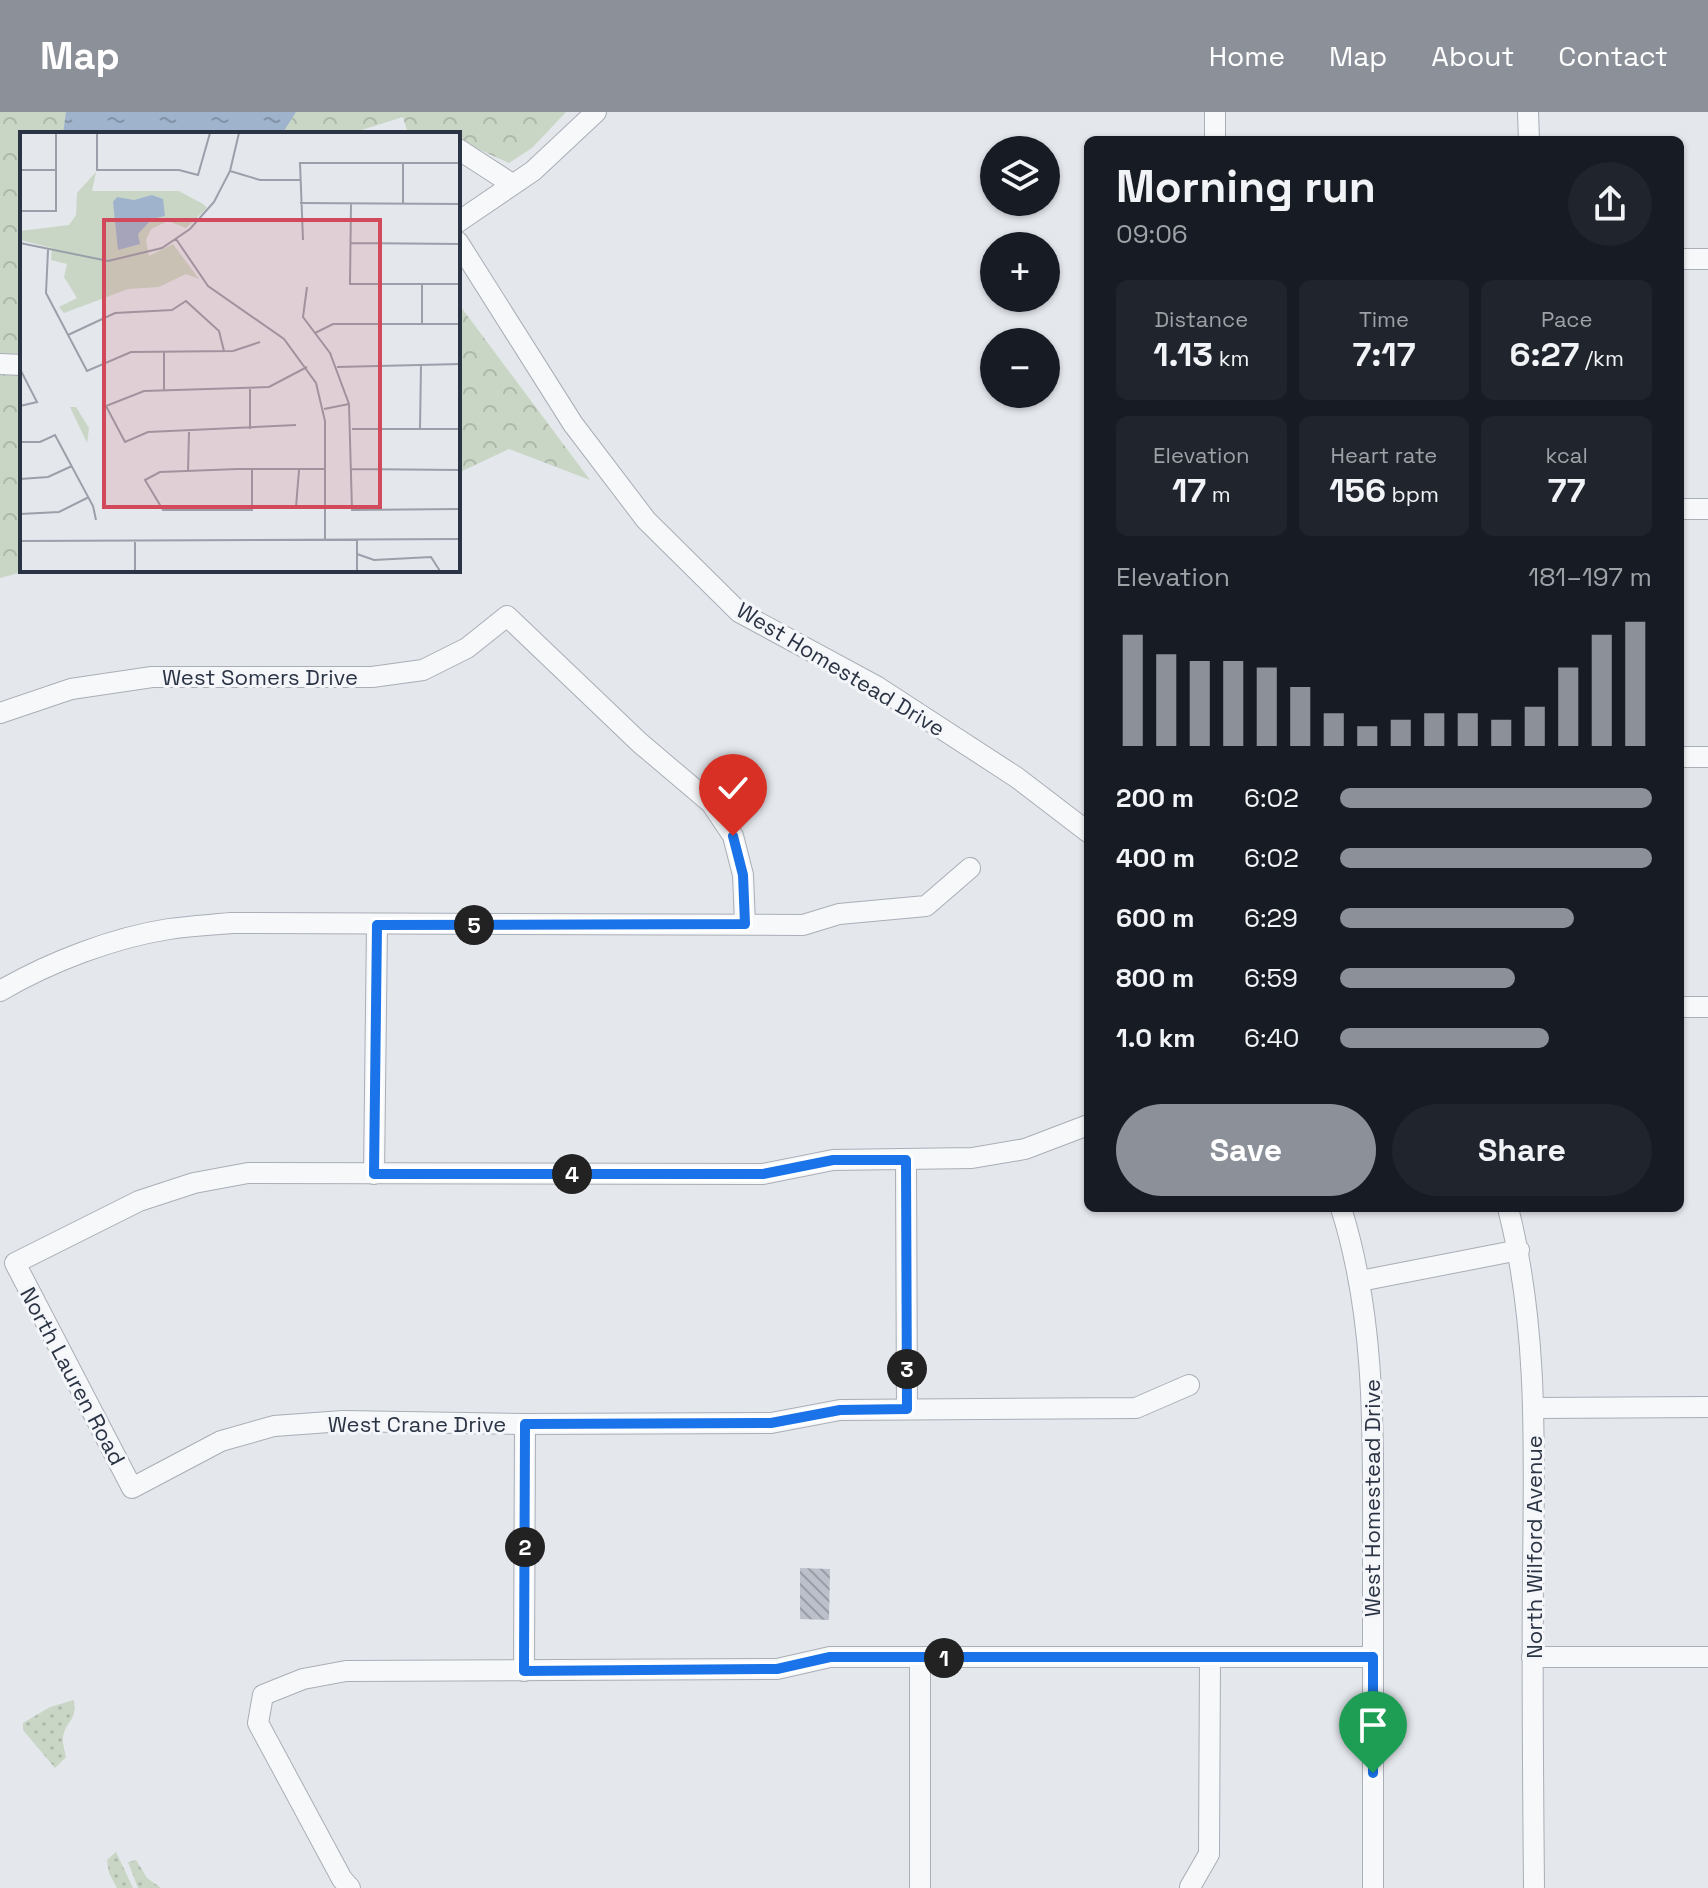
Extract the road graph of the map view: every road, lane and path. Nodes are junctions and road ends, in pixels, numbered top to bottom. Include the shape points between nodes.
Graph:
1 (596, 112) edge
2 (1215, 112) edge
3 (1528, 112) edge
4 (1215, 136) edge
5 (1529, 136) edge
6 (460, 150) edge
7 (512, 184) junction
8 (460, 221) edge
9 (460, 245) edge
10 (1684, 259) edge
11 (1708, 259) edge
12 (0, 364) edge
13 (20, 365) edge
14 (1684, 509) edge
15 (1708, 509) edge
16 (0, 713) edge
17 (1684, 757) edge
18 (1708, 757) edge
19 (1084, 829) edge
20 (970, 868) dead end
21 (745, 924) junction
22 (377, 925) junction
23 (0, 991) edge
24 (1684, 1007) edge
25 (1708, 1007) edge
26 (1084, 1127) edge
27 (906, 1160) junction
28 (374, 1174) junction
29 (1342, 1212) edge
30 (1509, 1212) edge
31 (1519, 1250) junction
32 (1360, 1281) junction
33 (1189, 1385) dead end
34 (1708, 1407) edge
35 (1535, 1408) junction
36 (907, 1409) junction
37 (525, 1424) junction
38 (132, 1488) joint
39 (1373, 1657) junction
40 (1532, 1657) junction
41 (1708, 1657) edge
42 (920, 1658) junction
43 (1210, 1658) junction
44 (524, 1671) junction
45 (346, 1884) edge
46 (1190, 1887) edge
47 (920, 1888) edge
48 (1373, 1888) edge
49 (1534, 1888) edge

1 - 7 street
2 - 4 street
3 - 5 street
6 - 7 street
7 - 8 street
9 - 19 street, West Homestead Drive via 573,424 646,520 739,612 876,686 1016,777
10 - 11 street
12 - 13 street
14 - 15 street
16 - 21 street, West Somers Drive via 71,689 152,677 372,677 423,670 467,648 507,616 711,803 733,836 743,875
17 - 18 street
20 - 21 street via 926,906 839,914 803,925
21 - 22 street
22 - 23 street via 231,923 167,929 106,945
22 - 28 street
24 - 25 street
26 - 27 street via 1025,1149 972,1158
27 - 28 street via 833,1160 763,1174
27 - 36 street
28 - 38 street, North Lauren Road via 248,1173 194,1183 139,1201 15,1263
29 - 32 street, West Homestead Drive
30 - 31 street, North Wilford Avenue
31 - 32 street
31 - 35 street, North Wilford Avenue
32 - 39 street, West Homestead Drive via 1371,1370
33 - 36 street, West Crane Drive via 1136,1408
34 - 35 street
35 - 40 street, North Wilford Avenue
36 - 37 street, West Crane Drive via 840,1410 771,1423
37 - 38 street, West Crane Drive via 343,1421 274,1426 221,1441
37 - 44 street
39 - 43 street
39 - 48 street, West Homestead Drive
40 - 41 street
40 - 49 street, North Wilford Avenue
42 - 43 street
42 - 44 street via 830,1657 777,1669
42 - 47 street
43 - 46 street via 1209,1854
44 - 45 street via 346,1671 303,1679 263,1695 258,1723

